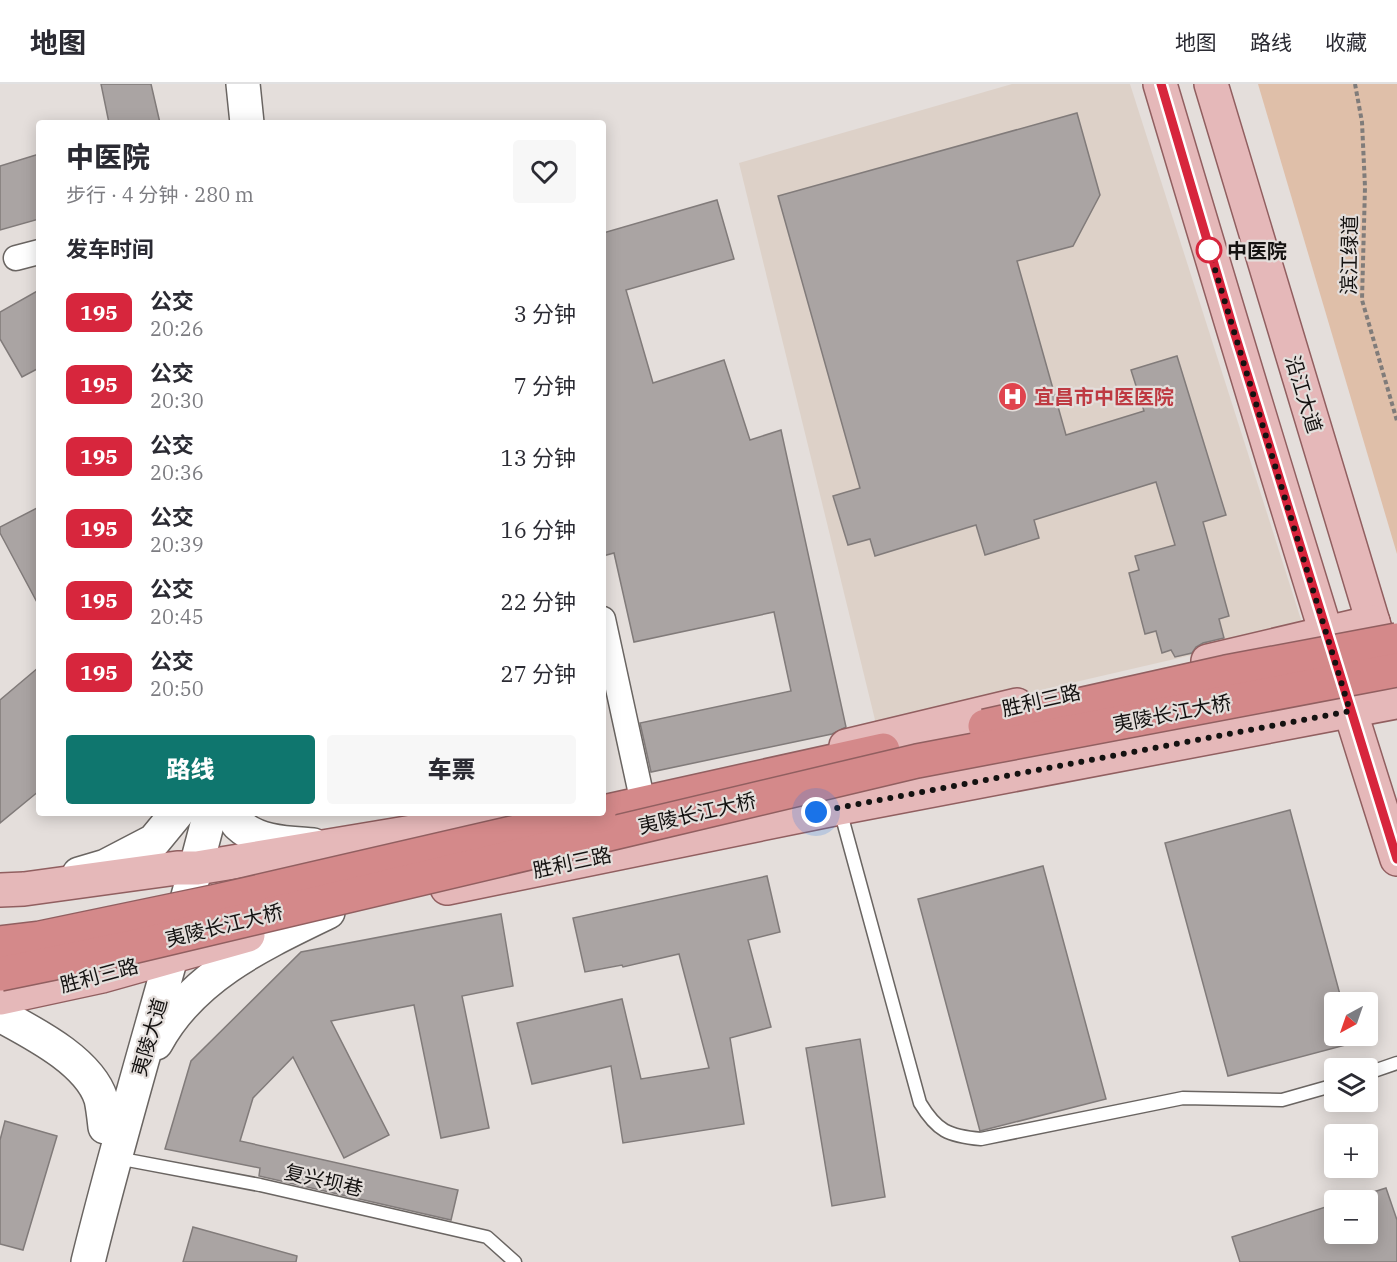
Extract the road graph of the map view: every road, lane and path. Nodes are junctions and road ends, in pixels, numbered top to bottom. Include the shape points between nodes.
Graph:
1 (225, 84) edge
2 (243, 84) edge
3 (1161, 84) edge
4 (1211, 84) edge
5 (1355, 84) edge
6 (229, 120) edge
7 (247, 120) edge
8 (36, 253) edge
9 (16, 258) dead end
10 (1397, 421) edge
11 (1385, 631) edge
12 (606, 633) edge
13 (1326, 633) junction
14 (1397, 692) edge
15 (1350, 711) junction
16 (640, 794) junction
17 (606, 800) edge
18 (840, 808) junction
19 (606, 812) edge
20 (175, 816) edge
21 (191, 816) edge
22 (209, 816) edge
23 (234, 816) edge
24 (509, 816) edge
25 (588, 816) edge
26 (330, 846) junction
27 (1397, 859) edge
28 (187, 868) junction
29 (12, 889) edge
30 (213, 902) junction
31 (328, 912) junction
32 (0, 922) edge
33 (0, 943) edge
34 (160, 959) junction
35 (0, 974) edge
36 (0, 998) edge
37 (0, 1015) edge
38 (1397, 1063) edge
39 (1378, 1070) edge
40 (1324, 1088) edge
41 (130, 1102) junction
42 (105, 1127) junction
43 (115, 1157) junction
44 (70, 1262) edge
45 (88, 1262) edge
46 (515, 1262) edge

1 - 6 main road
2 - 7 main road
3 - 13 main road
4 - 11 main road, 沿江大道
5 - 10 path, 滨江绿道 via 1362,122 1365,188 1362,300
8 - 9 street
11 - 13 main road, 胜利三路
11 - 14 main road, 沿江大道
11 - 19 highway, 夷陵长江大桥, bridge via 1226,672
12 - 16 street
13 - 15 main road
13 - 16 main road, 胜利三路
14 - 15 main road, 胜利三路
14 - 35 highway, 夷陵长江大桥, bridge via 917,761 132,947
15 - 18 main road, 胜利三路
15 - 27 main road
16 - 17 main road, 胜利三路
18 - 31 main road, 胜利三路
18 - 40 lane via 920,1104 932,1122 947,1132 981,1139 1183,1098 1282,1100
20 - 29 main road via 154,841 106,866
21 - 28 main road, 夷陵大道
22 - 28 main road, 夷陵大道
23 - 26 main road via 239,825 261,838
24 - 26 main road
25 - 30 highway, 夷陵长江大桥, bridge
26 - 28 main road
28 - 29 main road
28 - 34 main road, 夷陵大道
30 - 32 highway, bridge
30 - 33 highway, 夷陵长江大桥, bridge
31 - 34 main road, 胜利三路
31 - 41 main road via 238,959 183,1003 162,1032
34 - 36 main road, 胜利三路
34 - 41 main road, 夷陵大道
34 - 42 main road, 夷陵大道
37 - 42 main road via 46,1042 89,1076 100,1098
38 - 39 lane
41 - 43 main road, 夷陵大道
42 - 44 main road, 夷陵大道
43 - 45 main road, 夷陵大道
43 - 46 lane, 复兴坝巷 via 260,1185 487,1237

